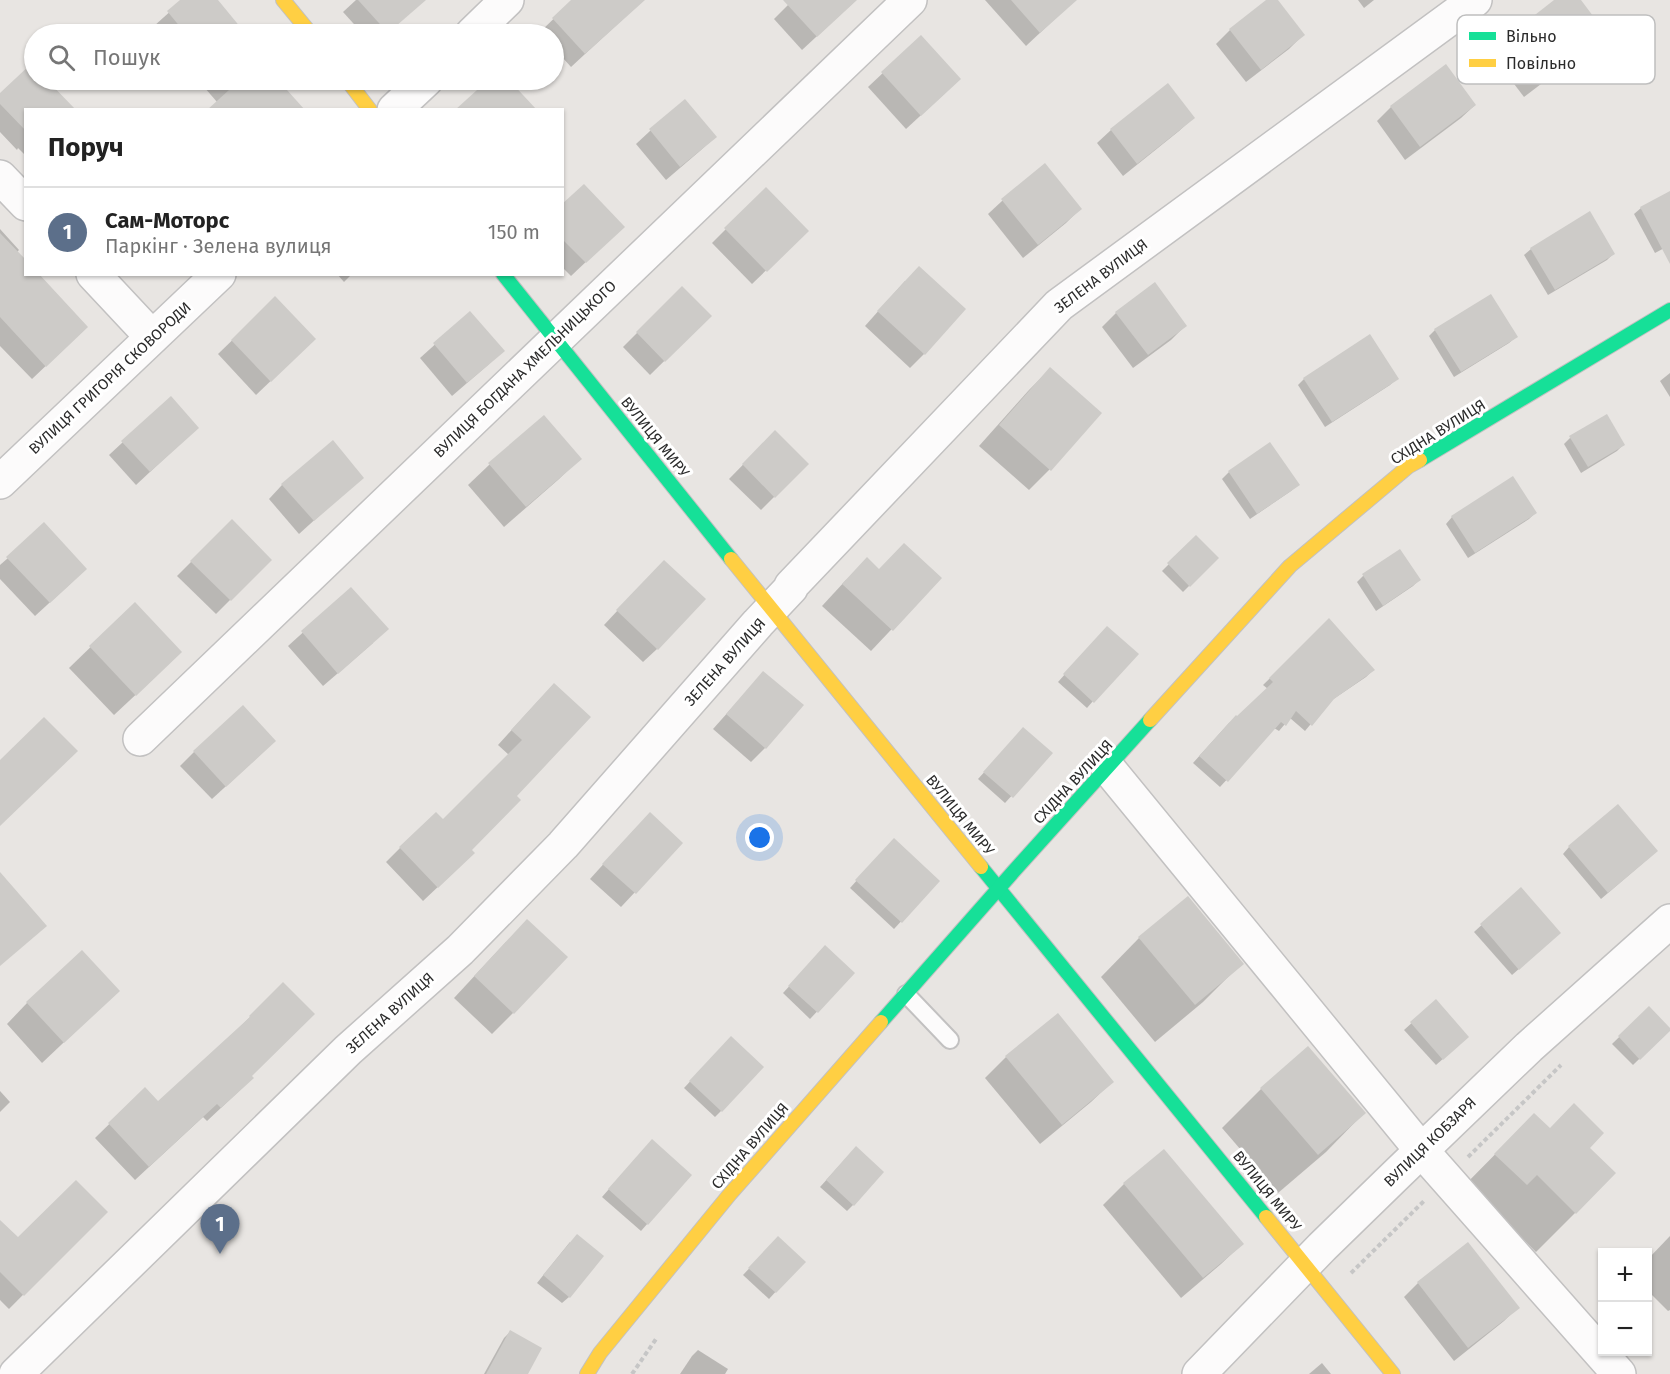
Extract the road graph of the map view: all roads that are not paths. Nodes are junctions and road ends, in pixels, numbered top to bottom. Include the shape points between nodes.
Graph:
1 (283, 0) edge
2 (507, 0) edge
3 (910, 0) edge
4 (1475, 0) edge
5 (302, 24) edge
6 (482, 24) edge
7 (354, 90) edge
8 (415, 90) edge
9 (368, 108) edge
10 (396, 108) edge
11 (0, 177) edge
12 (24, 202) edge
13 (95, 276) edge
14 (217, 276) edge
15 (505, 276) edge
16 (1670, 310) edge
17 (152, 337) junction
18 (556, 340) junction
19 (0, 482) edge
20 (772, 609) junction
21 (140, 739) dead end
22 (1108, 768) junction
23 (999, 889) junction
24 (1670, 921) edge
25 (906, 994) junction
26 (950, 1040) dead end
27 (1422, 1151) junction
28 (1306, 1265) junction
29 (16, 1374) edge
30 (588, 1374) edge
31 (1199, 1374) edge
32 (1393, 1374) edge
33 (1619, 1374) edge

1 - 5 street
2 - 6 street
3 - 18 street, ВУЛИЦЯ БОГДАНА ХМЕЛЬНИЦЬКОГО
4 - 20 street, ЗЕЛЕНА ВУЛИЦЯ via 1059,305
7 - 9 street
8 - 10 street
11 - 12 street
13 - 17 street
14 - 17 street, ВУЛИЦЯ ГРИГОРІЯ СКОВОРОДИ
15 - 18 street, ВУЛИЦЯ МИРУ
16 - 22 street, СХІДНА ВУЛИЦЯ via 1409,466 1290,566
17 - 19 street, ВУЛИЦЯ ГРИГОРІЯ СКОВОРОДИ
18 - 20 street, ВУЛИЦЯ МИРУ
18 - 21 street, ВУЛИЦЯ БОГДАНА ХМЕЛЬНИЦЬКОГО
20 - 23 street, ВУЛИЦЯ МИРУ
20 - 29 street, ЗЕЛЕНА ВУЛИЦЯ via 563,845 460,950 348,1050
22 - 23 street, СХІДНА ВУЛИЦЯ
22 - 27 street
23 - 25 street, СХІДНА ВУЛИЦЯ
23 - 28 street, ВУЛИЦЯ МИРУ
24 - 27 street, ВУЛИЦЯ КОБЗАРЯ via 1529,1047
25 - 26 lane
25 - 30 street, СХІДНА ВУЛИЦЯ via 730,1194 600,1353
27 - 28 street, ВУЛИЦЯ КОБЗАРЯ
27 - 33 street
28 - 31 street, ВУЛИЦЯ КОБЗАРЯ
28 - 32 street, ВУЛИЦЯ МИРУ

